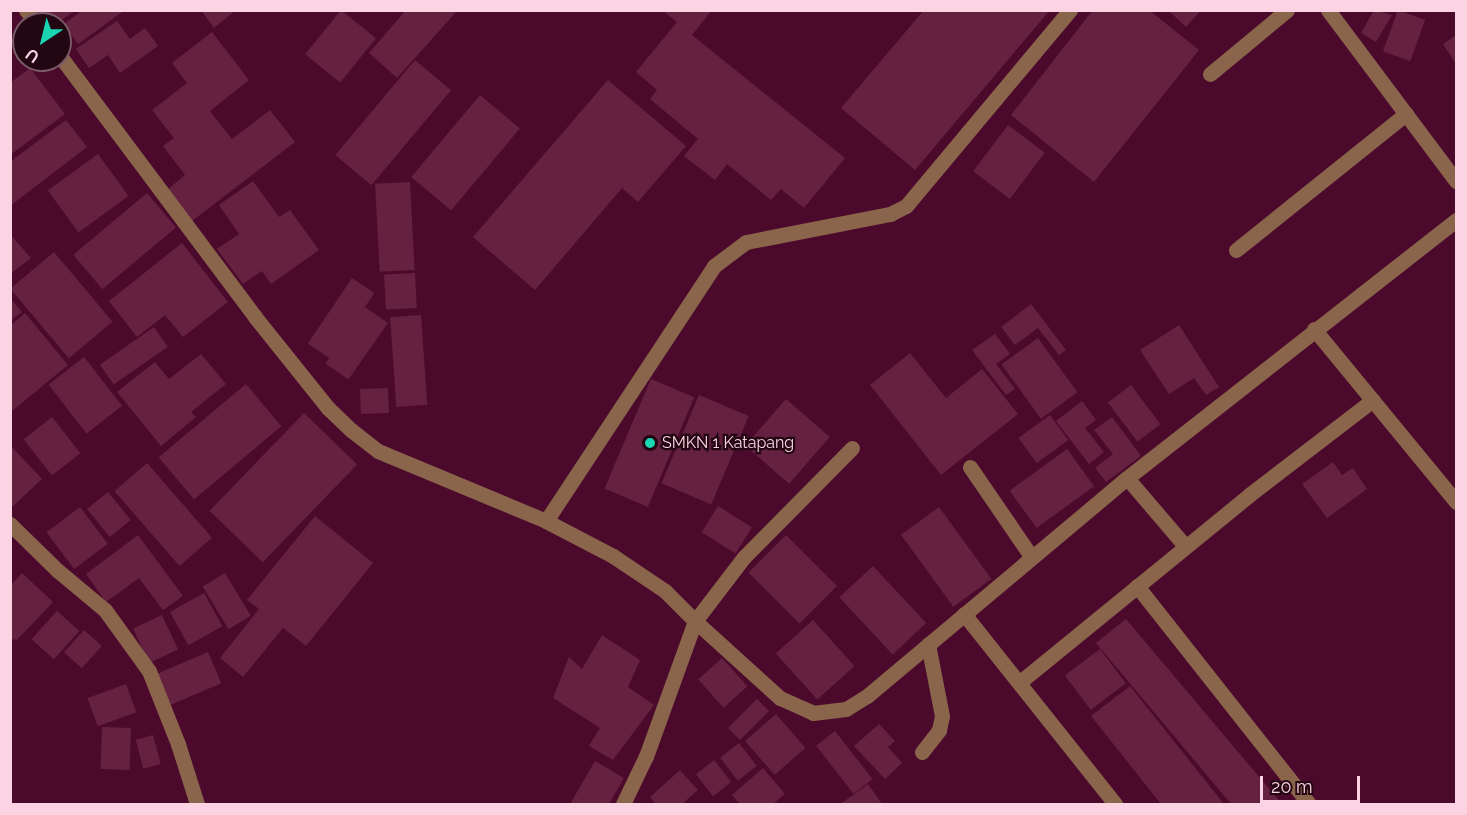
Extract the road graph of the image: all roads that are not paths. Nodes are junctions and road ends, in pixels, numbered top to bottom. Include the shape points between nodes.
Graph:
1 (1070, 10) edge
2 (1287, 10) edge
3 (1328, 10) edge
4 (72, 72) edge
5 (1210, 74) dead end
6 (1406, 114) junction
7 (1456, 181) edge
8 (1456, 220) edge
9 (1236, 250) dead end
10 (1314, 329) junction
11 (1373, 400) junction
12 (852, 448) dead end
13 (970, 467) dead end
14 (1127, 478) junction
15 (1456, 502) edge
16 (546, 521) junction
17 (10, 524) edge
18 (1185, 546) junction
19 (1031, 556) junction
20 (1137, 586) junction
21 (964, 614) junction
22 (695, 621) junction
23 (928, 644) junction
24 (1020, 682) junction
25 (922, 752) dead end
26 (197, 804) edge
27 (623, 804) edge
28 (1115, 804) edge
29 (1308, 804) edge

1 - 16 street via 906,206 890,214 746,242 714,266
2 - 5 street
3 - 6 street
4 - 16 street via 255,318 338,417 378,451
6 - 7 street
6 - 9 street
8 - 10 street
10 - 11 street
10 - 14 street
11 - 15 street
11 - 18 street
12 - 22 street via 744,557
13 - 19 street
14 - 18 street
14 - 19 street
16 - 22 street via 634,569 665,591
17 - 26 street via 105,610 149,670
18 - 20 street
19 - 21 street
20 - 24 street
20 - 29 street
21 - 23 street
21 - 24 street
22 - 23 street via 780,698 813,713 846,709
22 - 27 street via 646,756
23 - 25 street via 942,716 939,730
24 - 28 street

